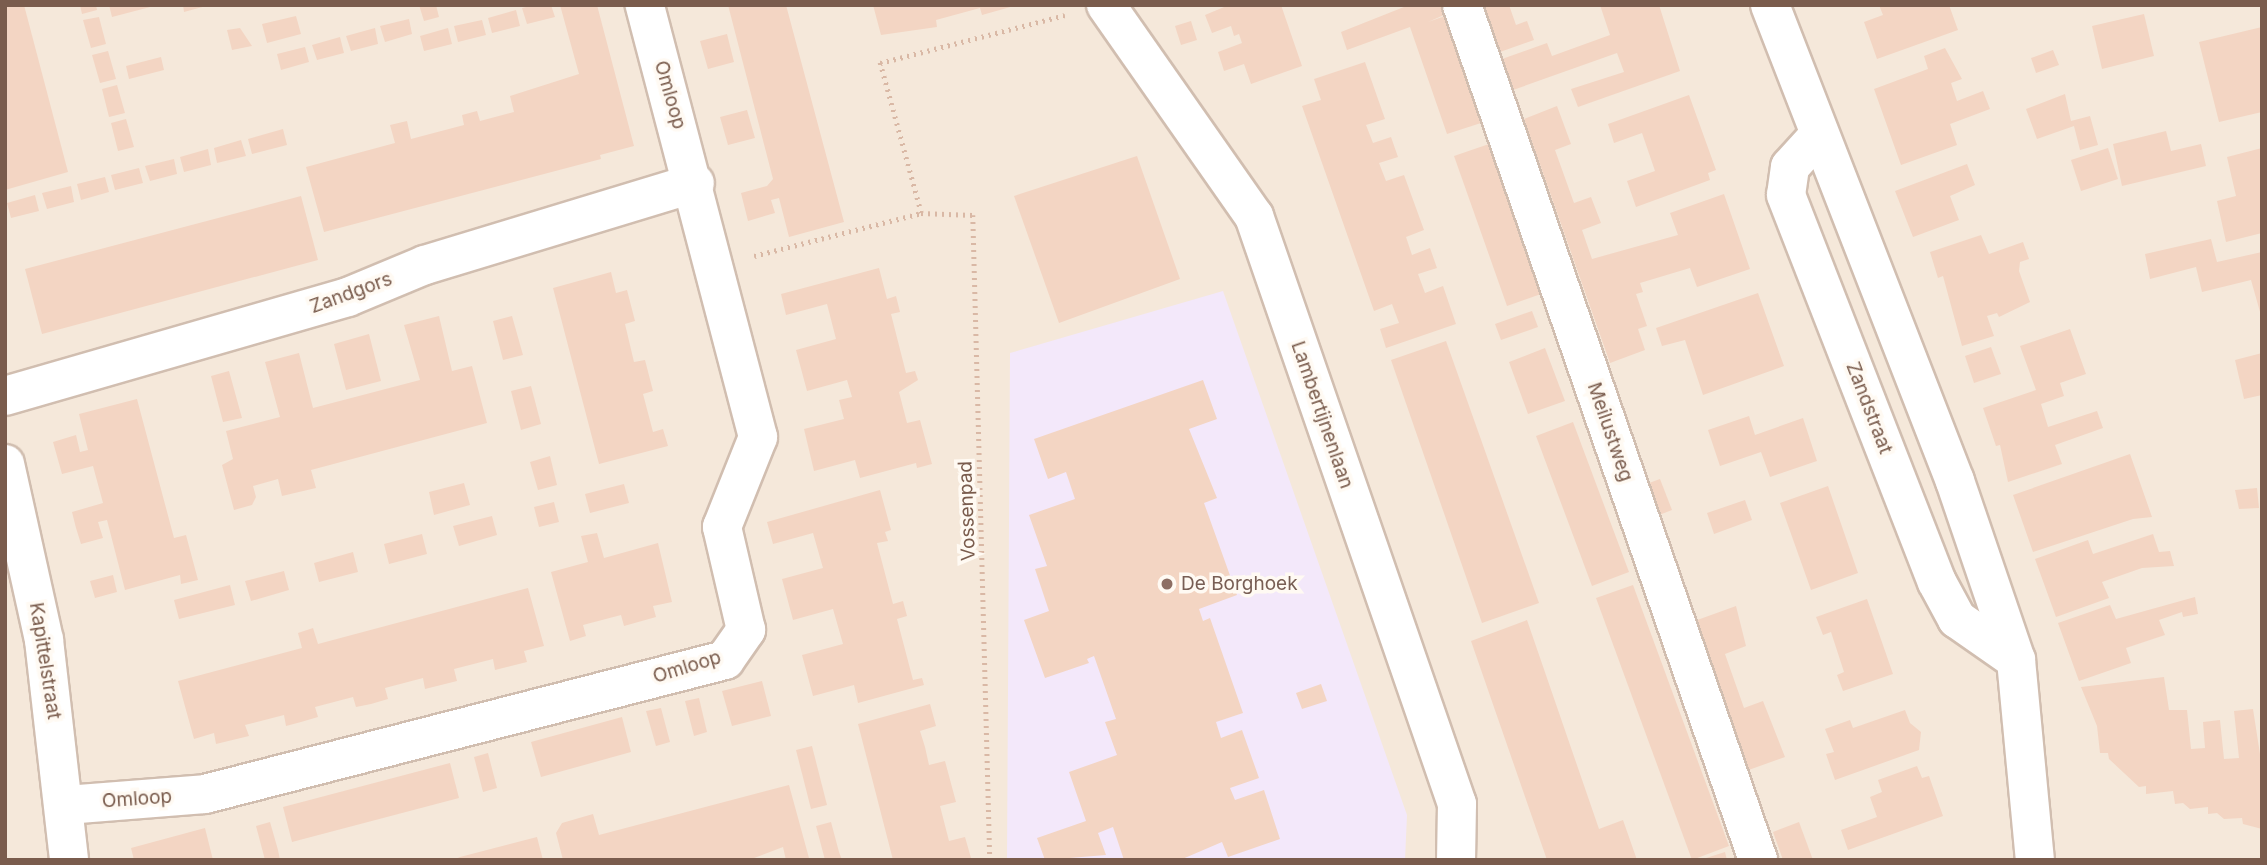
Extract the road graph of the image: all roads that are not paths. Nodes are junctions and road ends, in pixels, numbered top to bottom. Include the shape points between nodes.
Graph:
1 (646, 5) edge
2 (1462, 5) edge
3 (1770, 5) edge
4 (1090, 9) edge
5 (1819, 135) junction
6 (695, 183) junction
7 (5, 396) edge
8 (5, 464) edge
9 (2016, 660) junction
10 (66, 805) junction
11 (69, 860) edge
12 (1456, 860) edge
13 (1758, 860) edge
14 (2035, 860) edge

1 - 6 street, Omloop
2 - 13 street, Meilustweg
3 - 5 street
4 - 12 street, Lambertijnenlaan via 1254,216 1457,804
5 - 9 street via 1955,481
5 - 9 street, Zandstraat via 1790,167 1786,195 1937,582 1956,619
6 - 7 street, Zandgors via 425,265 348,297
6 - 10 street, Omloop via 758,437 722,527 746,629 725,660 205,794
8 - 10 street, Kapittelstraat via 44,639
9 - 14 street
10 - 11 street, Kapittelstraat

